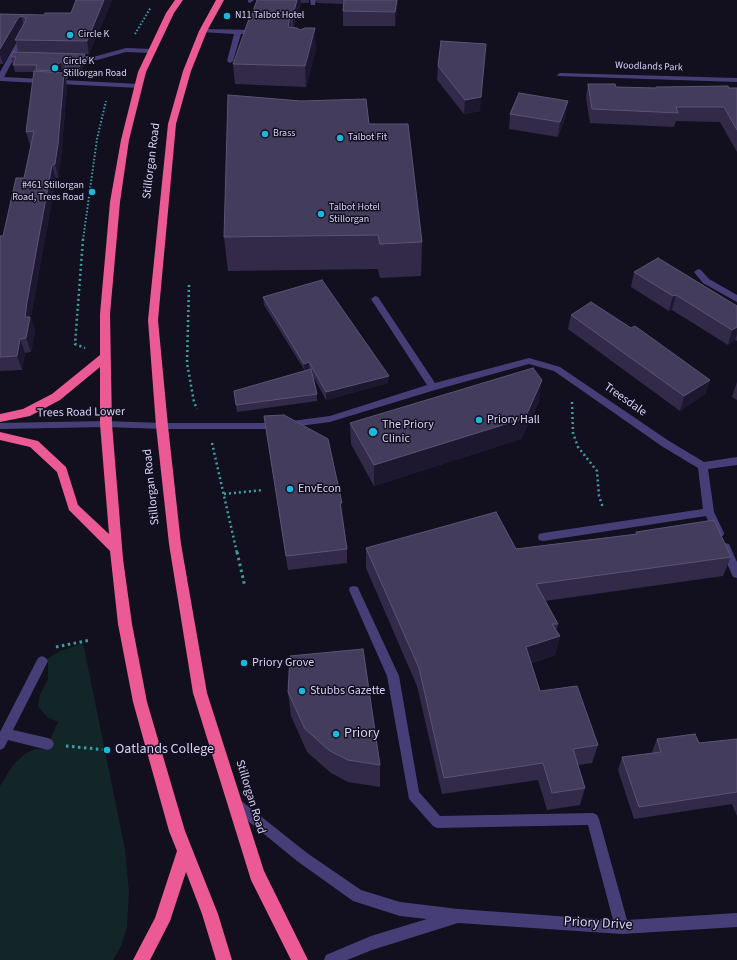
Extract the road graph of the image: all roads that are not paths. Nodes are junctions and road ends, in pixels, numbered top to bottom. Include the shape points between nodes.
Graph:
1 (179, 0) edge
2 (220, 0) edge
3 (203, 31) junction
4 (25, 32) edge
5 (238, 32) junction
6 (268, 33) edge
7 (152, 51) junction
8 (68, 59) edge
9 (230, 61) dead end
10 (63, 73) edge
11 (560, 75) dead end
12 (0, 79) edge
13 (737, 80) edge
14 (59, 82) junction
15 (139, 86) junction
16 (698, 272) dead end
17 (375, 299) dead end
18 (737, 299) edge
19 (105, 357) junction
20 (433, 387) junction
21 (0, 418) edge
22 (106, 424) junction
23 (0, 426) edge
24 (162, 426) junction
25 (0, 436) edge
26 (737, 461) edge
27 (703, 466) junction
28 (709, 512) junction
29 (543, 538) dead end
30 (116, 549) junction
31 (737, 574) edge
32 (354, 590) dead end
33 (42, 661) road end
34 (3, 739) edge
35 (48, 744) road end
36 (235, 803) junction
37 (185, 850) junction
38 (458, 916) junction
39 (737, 920) edge
40 (622, 927) junction
41 (141, 960) edge
42 (224, 960) edge
43 (300, 960) edge
44 (331, 960) edge

1 - 7 highway
2 - 3 highway, Stillorgan Road
3 - 5 street
3 - 24 highway, Stillorgan Road via 187,71 172,124 162,215 153,320
4 - 12 street via 16,56
5 - 6 street
5 - 9 street
7 - 8 street via 126,50 97,58
7 - 15 highway via 142,72
10 - 14 street
11 - 13 street, Woodlands Park
12 - 14 street
14 - 15 street
15 - 19 highway via 125,140 115,202 105,314
16 - 18 street via 706,281
17 - 20 street
19 - 21 highway via 56,397 26,413
19 - 22 highway
20 - 24 street via 330,419 276,426
20 - 27 street, Treesdale via 529,361 557,369 666,444
22 - 23 street, Trees Road Lower
22 - 24 street, Trees Road Lower
22 - 30 highway
24 - 36 highway, Stillorgan Road via 175,544 200,693
25 - 30 highway via 34,444 62,470 73,507
26 - 27 street
27 - 28 street
28 - 29 street
28 - 31 street
30 - 37 highway via 125,624 140,702
32 - 40 street via 393,676 413,794 436,822 593,819
33 - 34 street
34 - 35 street
36 - 38 street, Priory Drive via 302,857 358,896 400,909
36 - 43 highway, Stillorgan Road via 257,874
37 - 41 highway via 162,920
37 - 42 highway via 210,914
38 - 40 street, Priory Drive
38 - 44 street, Priory Drive via 371,943
39 - 40 street, Priory Drive

